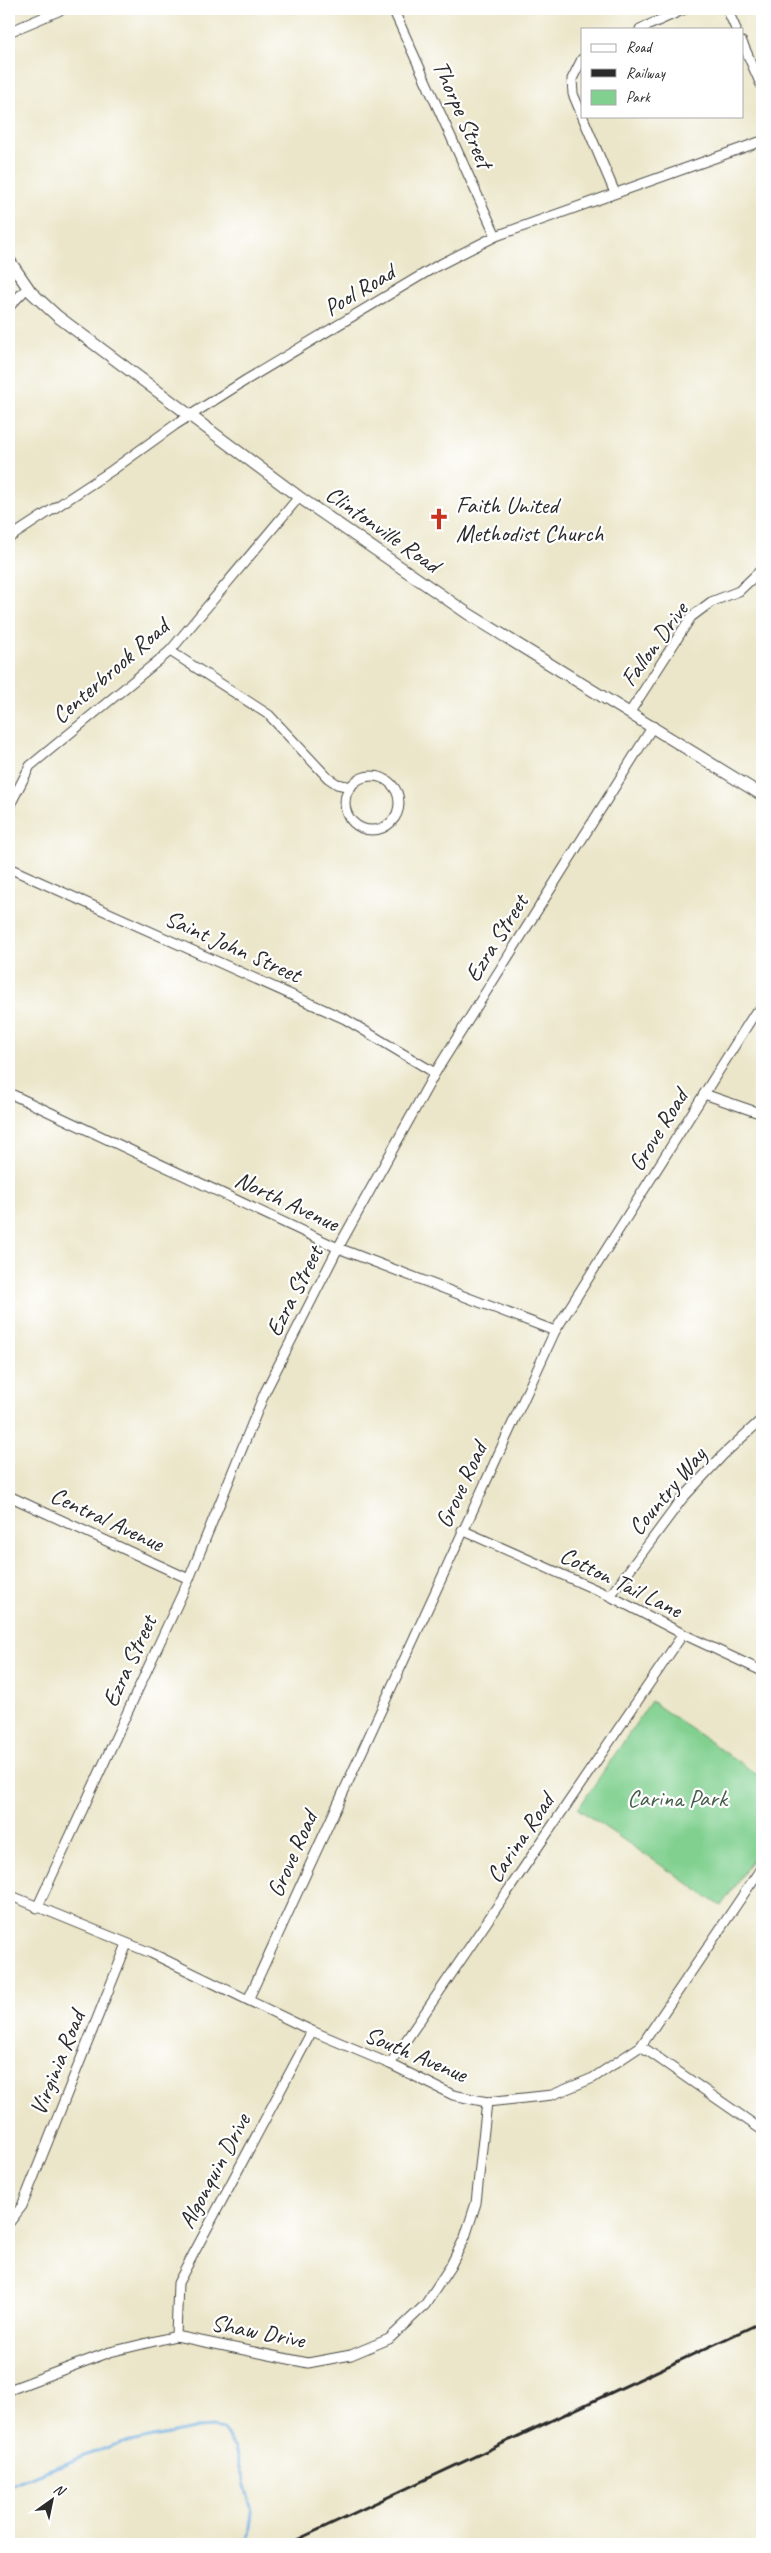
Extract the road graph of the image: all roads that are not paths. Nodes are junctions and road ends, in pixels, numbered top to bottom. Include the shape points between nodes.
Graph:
1 (63, 9) edge
2 (393, 9) edge
3 (685, 9) edge
4 (727, 9) edge
5 (642, 28) edge
6 (736, 28) edge
7 (9, 32) edge
8 (744, 46) edge
9 (581, 60) edge
10 (762, 87) edge
11 (581, 114) edge
12 (583, 118) edge
13 (762, 141) edge
14 (614, 194) junction
15 (496, 236) junction
16 (9, 260) edge
17 (28, 287) junction
18 (9, 307) edge
19 (191, 415) junction
20 (299, 497) junction
21 (9, 538) edge
22 (762, 569) edge
23 (170, 651) junction
24 (630, 712) junction
25 (653, 726) junction
26 (350, 787) junction
27 (762, 795) edge
28 (9, 807) edge
29 (9, 868) edge
30 (755, 1013) dead end
31 (435, 1073) junction
32 (9, 1093) edge
33 (704, 1094) junction
34 (762, 1114) edge
35 (338, 1248) junction
36 (555, 1332) junction
37 (762, 1419) edge
38 (9, 1496) edge
39 (462, 1530) junction
40 (189, 1578) junction
41 (610, 1596) junction
42 (683, 1634) junction
43 (762, 1671) edge
44 (762, 1867) edge
45 (9, 1895) edge
46 (38, 1908) junction
47 (127, 1944) junction
48 (248, 2000) junction
49 (312, 2031) junction
50 (641, 2046) junction
51 (390, 2064) junction
52 (487, 2102) junction
53 (762, 2130) edge
54 (9, 2223) edge
55 (176, 2336) junction
56 (9, 2390) edge

1 - 7 street
2 - 15 street, Thorpe Street
3 - 5 street
4 - 6 street
8 - 10 street
9 - 11 street via 572,79 573,94
12 - 14 street
13 - 14 street, Pool Road
14 - 15 street, Pool Road
15 - 19 street, Pool Road via 427,272
16 - 17 main road, Clintonville Road
17 - 18 street
17 - 19 main road, Clintonville Road via 64,321
19 - 20 main road, Clintonville Road
19 - 21 street, Pool Road
20 - 23 street, Centerbrook Road
20 - 24 main road, Clintonville Road via 467,613
22 - 24 street, Fallon Drive via 739,591 711,602 692,617
23 - 26 street via 269,715 328,778 336,784
23 - 28 street, Centerbrook Road via 30,766
24 - 25 main road, Clintonville Road
25 - 27 main road, Clintonville Road
25 - 31 street, Ezra Street
26 - 26 street via 364,777 388,782 394,788 399,804 393,819 387,825 374,829 355,824 346,806
29 - 31 street, Saint John Street via 346,1019
30 - 33 street, Grove Road
31 - 35 street, Ezra Street
32 - 35 street, North Avenue
33 - 34 street
33 - 36 street, Grove Road
35 - 36 street, North Avenue
35 - 40 street, Ezra Street via 265,1392
36 - 39 street, Grove Road
37 - 41 street, Country Way via 682,1499
38 - 40 street, Central Avenue
39 - 41 street, Cotton Tail Lane
39 - 48 street, Grove Road
40 - 46 street, Ezra Street
41 - 42 street, Cotton Tail Lane
42 - 43 street, Cotton Tail Lane
42 - 51 street, Carina Road
44 - 50 street, South Avenue
45 - 46 street, South Avenue
46 - 47 street, South Avenue
47 - 48 street, South Avenue
47 - 54 street, Virginia Road via 22,2206
48 - 49 street, South Avenue
49 - 51 street, South Avenue
49 - 55 street, Algonquin Drive via 178,2283
50 - 52 street, South Avenue via 593,2078 552,2095
50 - 53 street
51 - 52 street, South Avenue via 453,2095
52 - 55 street, Shaw Drive via 476,2203 465,2237 425,2305 389,2339 351,2355 308,2363
55 - 56 street, Shaw Drive via 110,2352

